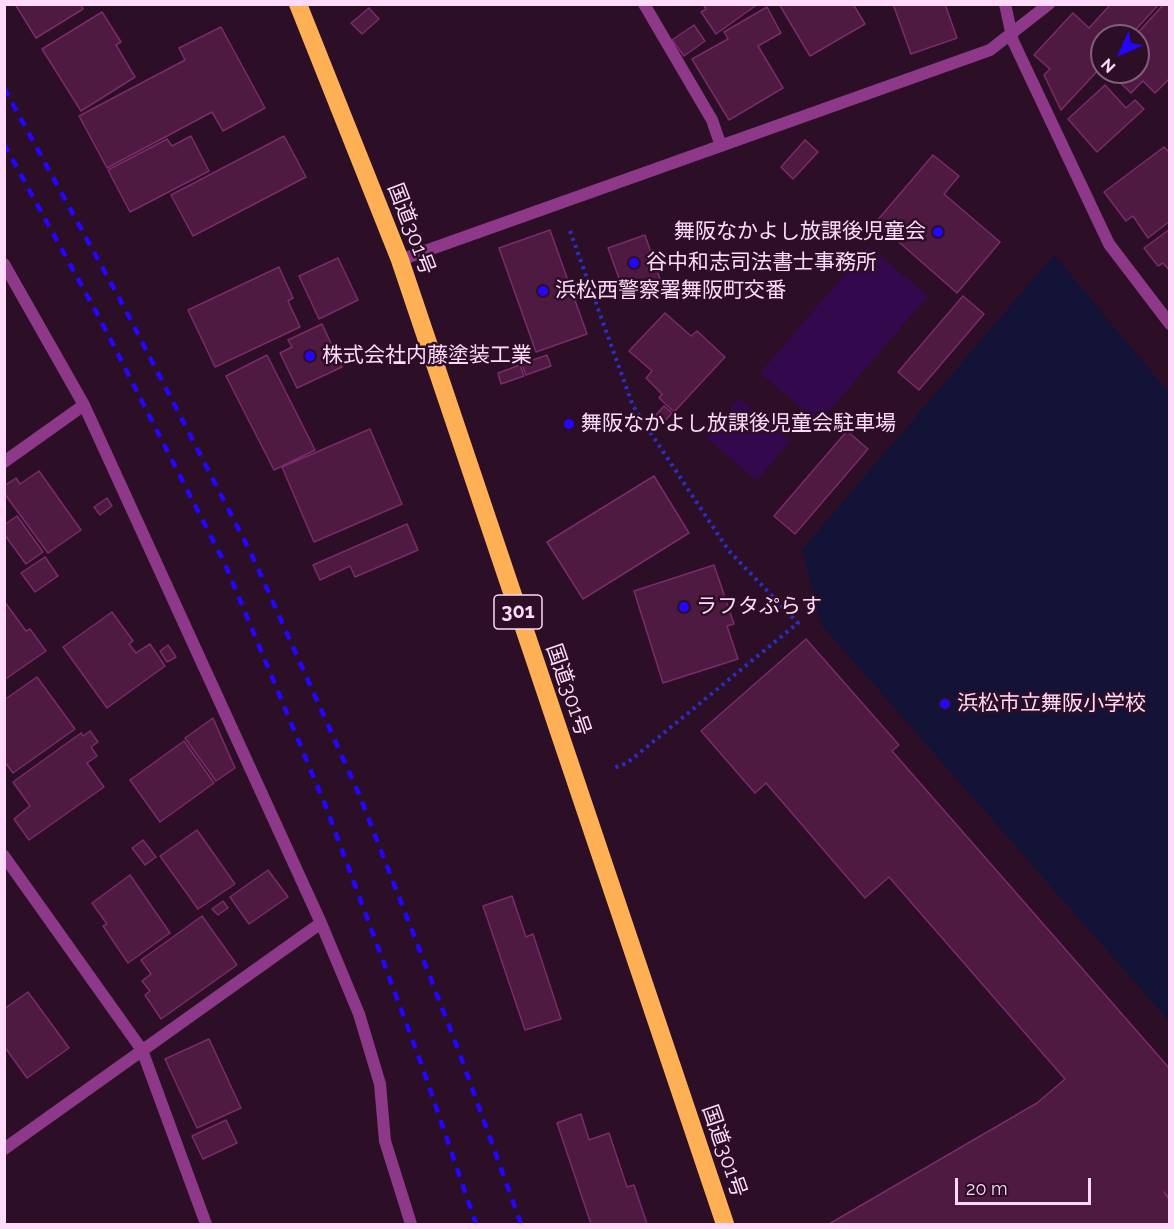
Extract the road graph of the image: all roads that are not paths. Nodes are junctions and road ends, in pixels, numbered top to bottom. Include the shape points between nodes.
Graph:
1 (298, 4) edge
2 (644, 4) edge
3 (1005, 4) edge
4 (1049, 4) edge
5 (1012, 32) junction
6 (721, 146) junction
7 (400, 260) junction
8 (4, 264) edge
9 (1170, 324) edge
10 (84, 405) junction
11 (4, 462) edge
12 (4, 856) edge
13 (321, 923) junction
14 (142, 1050) junction
15 (4, 1149) edge
16 (206, 1224) edge
17 (411, 1224) edge
18 (725, 1224) edge

1 - 7 highway, 国道301号 / 301
2 - 6 street via 712,120
3 - 5 street
4 - 5 street
5 - 6 street via 990,50
5 - 9 street via 1013,42 1109,244
6 - 7 street
7 - 18 highway, 国道301号 / 301
8 - 10 street
10 - 11 street
10 - 13 street
12 - 14 street
13 - 14 street
13 - 17 street via 359,1014 380,1084 385,1141
14 - 15 street
14 - 16 street

